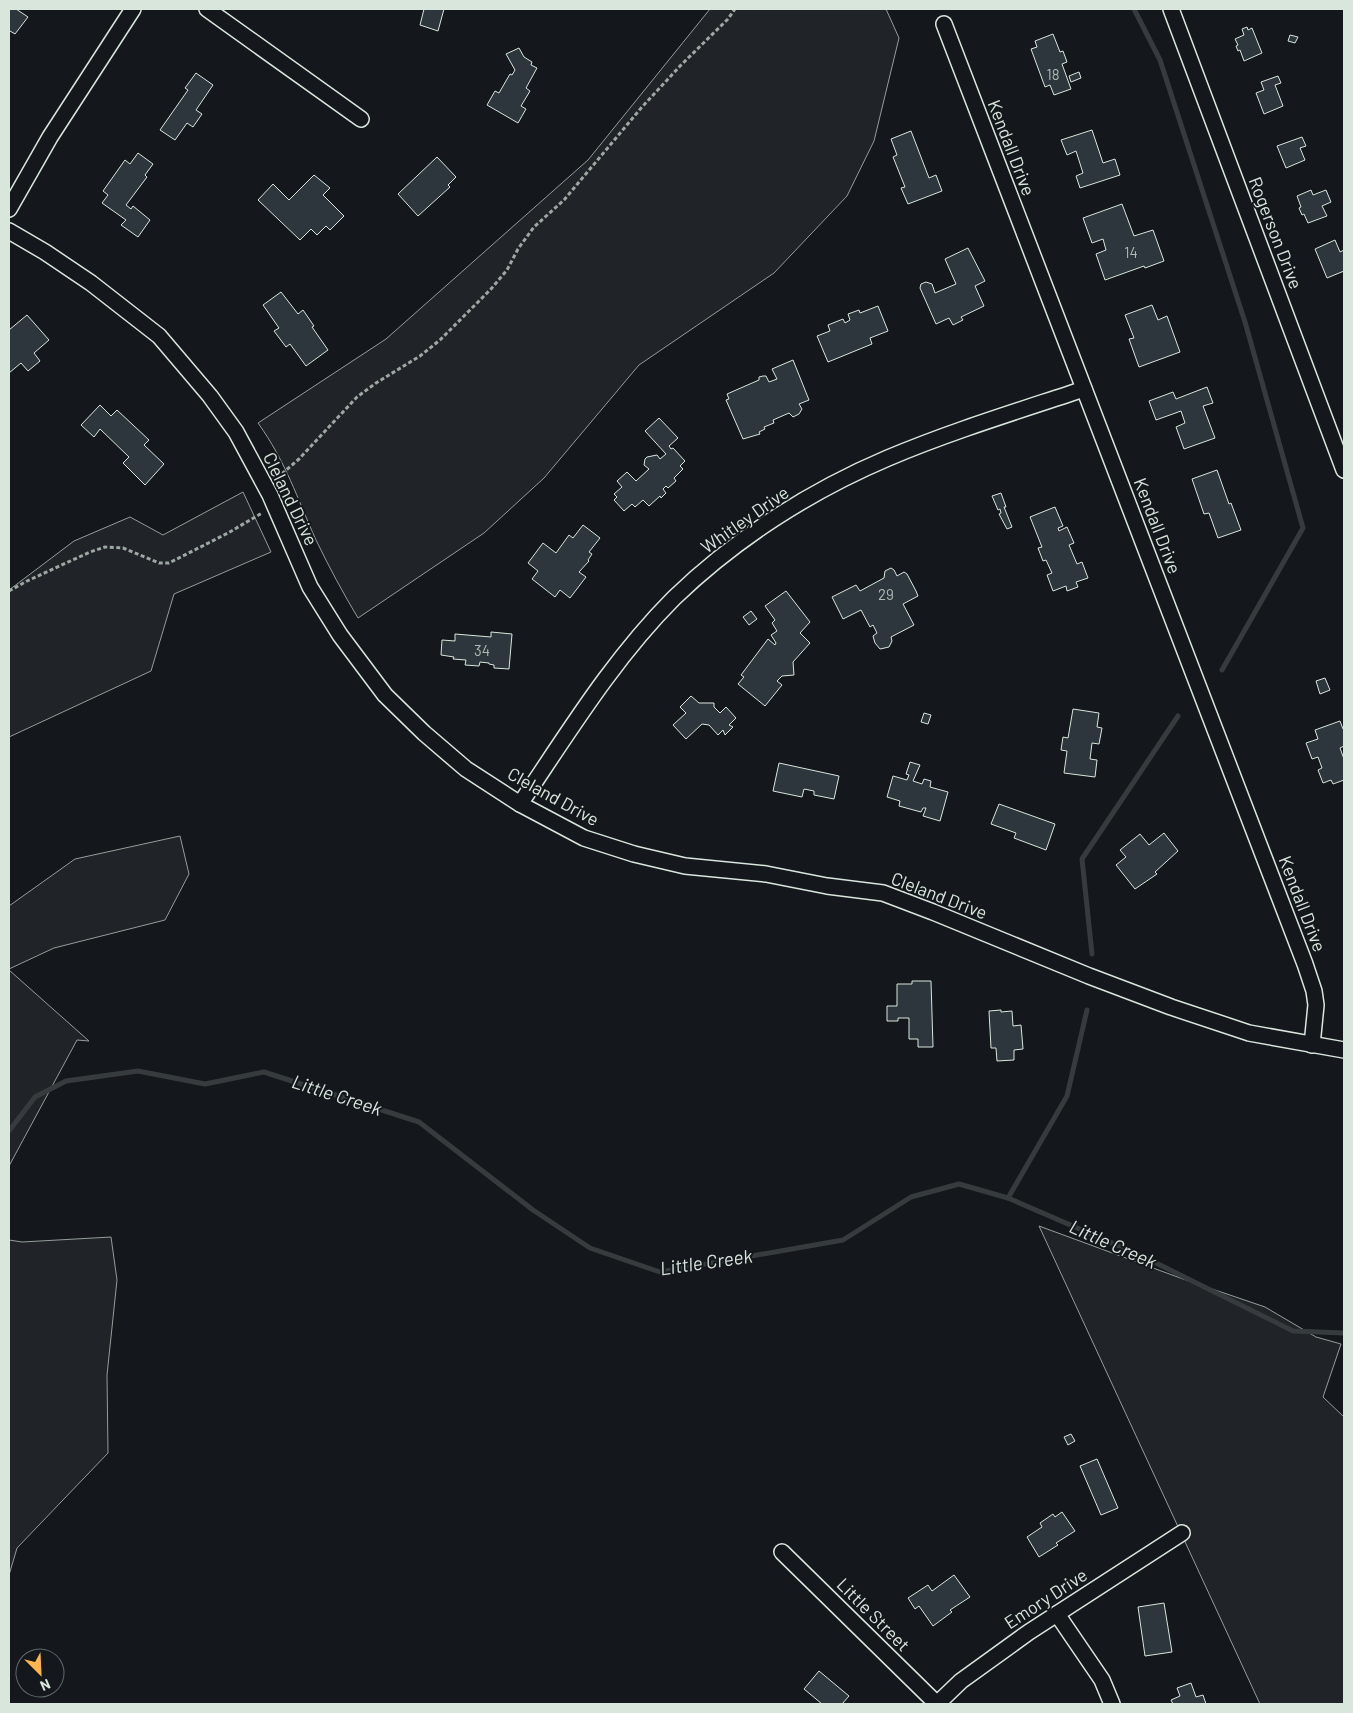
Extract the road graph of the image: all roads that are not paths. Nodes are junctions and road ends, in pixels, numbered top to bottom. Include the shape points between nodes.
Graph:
1 (133, 9) edge
2 (207, 9) edge
3 (1171, 9) edge
4 (944, 24) dead end
5 (361, 118) dead end
6 (9, 209) edge
7 (9, 230) edge
8 (1084, 389) junction
9 (1344, 470) edge
10 (520, 804) junction
11 (1312, 1045) junction
12 (1344, 1050) edge
13 (1182, 1533) dead end
14 (782, 1552) dead end
15 (1057, 1614) junction
16 (937, 1704) edge
17 (1112, 1704) edge

1 - 6 street via 50,137
2 - 5 street
3 - 9 street, Rogerson Drive
4 - 8 street, Kendall Drive
7 - 10 street, Cleland Drive via 91,283 159,336 236,432 270,495 310,587 340,635 380,687 424,733 466,769
8 - 10 street, Whitley Drive via 887,458 779,515 725,554 674,598 629,648
8 - 11 street, Kendall Drive via 1314,991 1316,1005
10 - 11 street, Cleland Drive via 584,838 634,854 684,866 766,874 883,893 1171,1007 1248,1033
11 - 12 street, Cleland Drive
13 - 15 street, Emory Drive
14 - 16 street, Little Street
15 - 16 street, Emory Drive via 961,1681
15 - 17 street via 1102,1680

